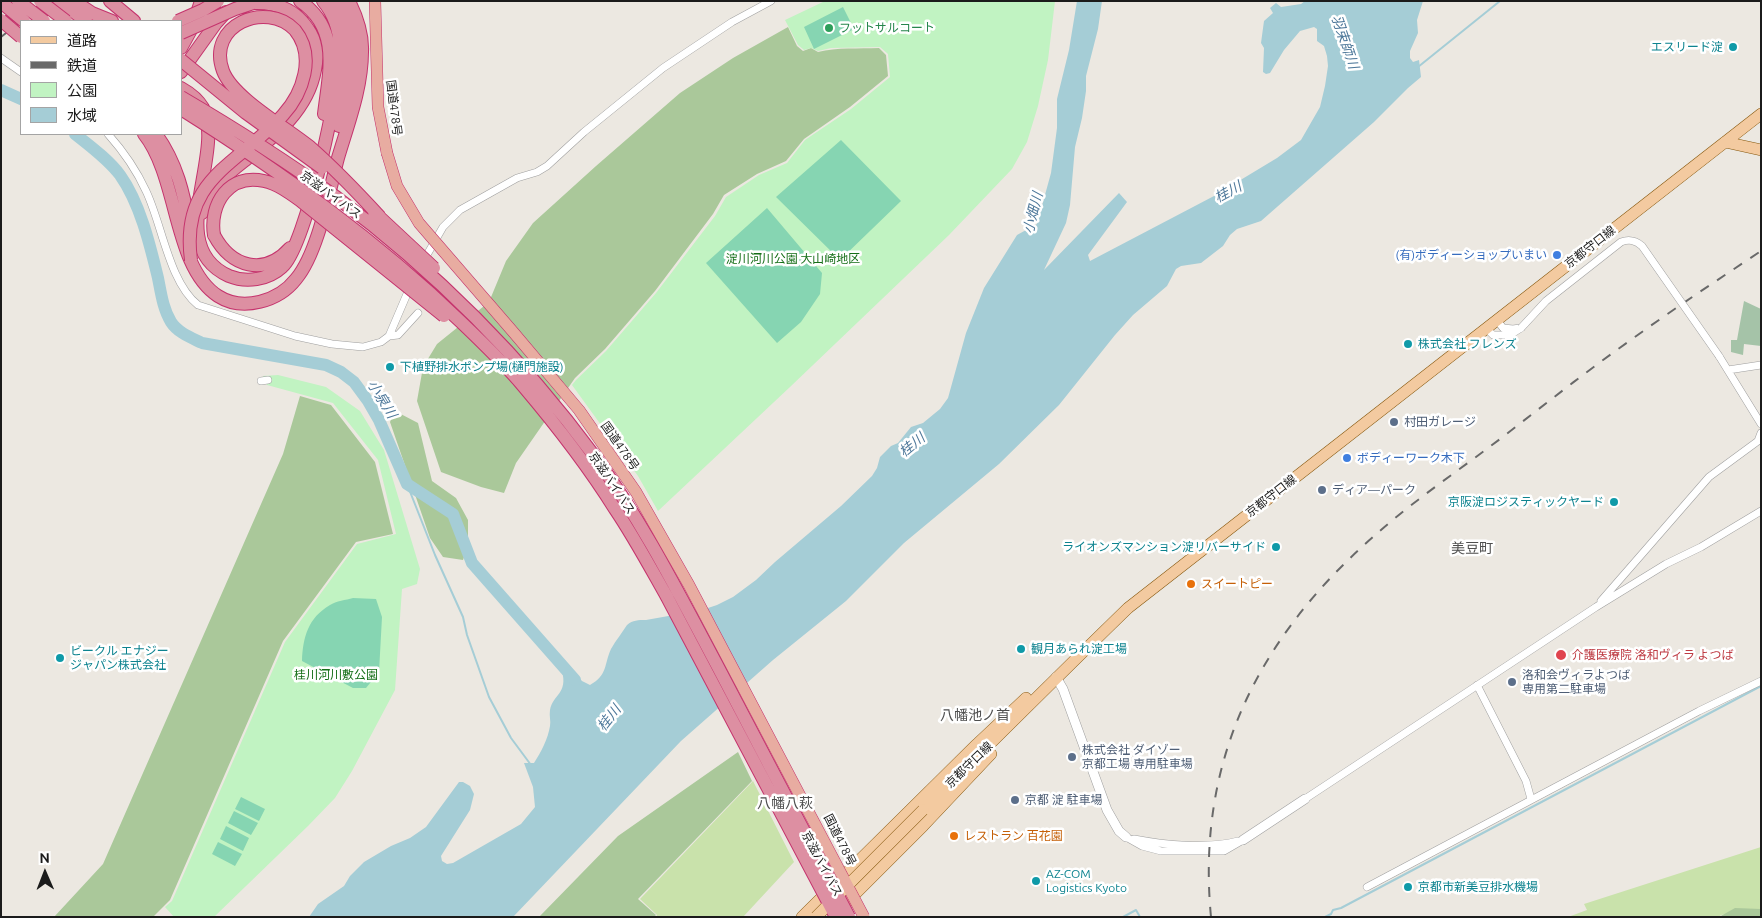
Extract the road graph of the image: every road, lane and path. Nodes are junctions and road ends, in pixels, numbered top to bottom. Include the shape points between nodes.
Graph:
1 (18, 1) edge
2 (22, 1) edge
3 (29, 1) edge
4 (40, 1) edge
5 (59, 1) edge
6 (74, 1) edge
7 (80, 1) edge
8 (110, 1) edge
9 (201, 1) edge
10 (218, 1) edge
11 (240, 1) edge
12 (300, 1) edge
13 (323, 1) edge
14 (336, 1) edge
15 (349, 1) edge
16 (375, 1) edge
17 (771, 1) edge
18 (1, 2) edge
19 (1, 7) edge
20 (1, 20) edge
21 (23, 20) edge
22 (43, 20) edge
23 (43, 20) edge
24 (43, 20) edge
25 (65, 20) edge
26 (85, 20) edge
27 (110, 20) edge
28 (114, 20) edge
29 (133, 20) edge
30 (180, 20) edge
31 (20, 24) edge
32 (182, 33) edge
33 (20, 36) edge
34 (182, 46) edge
35 (346, 50) junction
36 (1, 58) edge
37 (182, 61) edge
38 (20, 71) edge
39 (182, 71) edge
40 (182, 89) edge
41 (182, 98) edge
42 (345, 100) junction
43 (182, 110) edge
44 (182, 118) edge
45 (1759, 119) edge
46 (109, 135) edge
47 (145, 135) edge
48 (157, 135) edge
49 (1725, 142) junction
50 (1761, 150) edge
51 (254, 151) junction
52 (319, 164) junction
53 (337, 164) junction
54 (380, 217) junction
55 (303, 224) junction
56 (199, 236) junction
57 (191, 260) junction
58 (418, 312) dead end
59 (1500, 324) junction
60 (1521, 328) junction
61 (1490, 332) junction
62 (390, 336) junction
63 (1761, 365) edge
64 (1728, 370) junction
65 (524, 387) junction
66 (570, 424) junction
67 (1761, 424) edge
68 (1760, 436) edge
69 (1761, 510) edge
70 (1596, 607) junction
71 (1054, 678) junction
72 (1761, 681) edge
73 (1478, 685) junction
74 (1305, 799) joint
75 (1531, 799) junction
76 (905, 811) junction
77 (923, 826) junction
78 (1126, 837) joint
79 (1243, 840) joint
80 (847, 884) junction
81 (1367, 887) dead end
82 (802, 917) edge
83 (816, 917) edge
84 (832, 917) edge
85 (836, 917) edge
86 (849, 917) edge
87 (864, 917) edge

1 - 22 highway, bridge
2 - 23 highway
3 - 24 highway
4 - 25 highway, bridge
5 - 26 highway
6 - 27 highway
7 - 28 highway
8 - 29 highway
9 - 34 highway
10 - 30 highway, bridge
11 - 39 highway via 216,23
12 - 52 highway via 321,22 329,52
13 - 35 highway via 335,20
14 - 35 highway via 350,33
15 - 53 highway via 362,36 362,51 360,76
16 - 80 highway, 国道478号, bridge via 378,107 386,152 406,204 579,410 636,492 689,585
17 - 62 street via 732,22 663,68 584,132 545,169 517,178 460,210 443,227 429,249 406,294
18 - 21 highway, bridge
19 - 31 highway
20 - 33 highway, bridge
32 - 56 highway, bridge via 244,5 274,4 286,8 303,22 316,50 314,76 304,103 286,124 214,188 203,209
35 - 42 highway
35 - 52 highway
36 - 38 street
37 - 54 highway, bridge via 325,170
40 - 56 highway via 200,103 207,120 208,140 197,209
41 - 51 highway, bridge
42 - 48 highway via 304,247 285,273 254,288 222,280 211,273 197,254 179,179
42 - 53 highway
43 - 51 highway, bridge
44 - 51 highway, bridge
45 - 49 main road, 京都守口線
46 - 62 street via 126,154 147,192 175,273 190,299 198,305 295,336 332,344 363,346 381,342
47 - 57 highway, bridge via 164,170
49 - 50 main road
49 - 59 main road, 京都守口線
51 - 65 highway, 京滋バイパス, bridge via 392,259 461,321
51 - 66 highway, 京滋バイパス, bridge via 336,197 428,272 487,330
52 - 55 highway
53 - 57 highway via 310,254 297,279 279,295 256,303 220,298 199,278
54 - 57 highway, bridge via 310,147 279,124 272,118 243,96 227,79 220,61 222,42 237,20 253,14 271,14 293,26 305,50 304,77 298,93 281,117 276,122 271,127 266,132 223,167 204,191 189,230
54 - 66 highway, bridge via 491,326 548,392
55 - 56 highway via 290,259 282,268 256,279 238,279 216,268 205,254
55 - 65 highway, bridge via 290,249 274,261 260,265 245,264 226,254 214,235 212,218 222,195 231,187 256,180 280,187 445,316
58 - 62 street via 398,335
59 - 60 street
59 - 61 main road, 京都守口線
60 - 61 street via 1510,336
60 - 64 street, bridge via 1546,301 1620,242 1632,240 1642,246
61 - 71 main road, 京都守口線 via 1148,592
63 - 64 street
64 - 67 street
65 - 85 highway, 京滋バイパス, bridge via 586,466 640,549
66 - 86 highway, 京滋バイパス, bridge via 625,501 673,583
68 - 70 street via 1758,441 1709,477
69 - 70 street
70 - 73 street
71 - 76 main road via 1030,694
71 - 77 main road via 1046,695 1033,710
71 - 78 street via 1063,689 1107,810
71 - 80 main road, 京都守口線, bridge
72 - 75 street
73 - 74 street
73 - 75 street via 1526,781
74 - 79 street
75 - 81 street
76 - 77 street
76 - 82 main road
77 - 84 main road
78 - 79 street via 1142,846 1161,850 1224,851
80 - 83 main road, 京都守口線, bridge
80 - 87 highway, 国道478号, bridge

